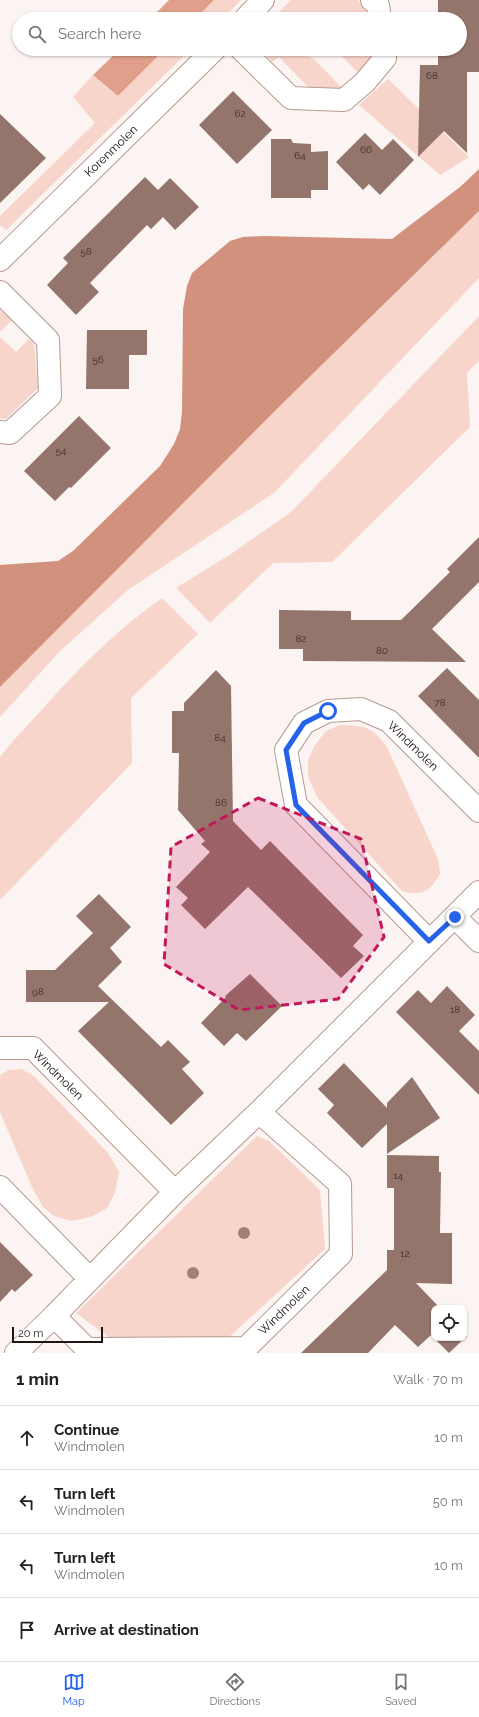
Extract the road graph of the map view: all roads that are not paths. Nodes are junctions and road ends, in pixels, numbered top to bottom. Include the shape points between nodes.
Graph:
1 (263, 0) edge
2 (372, 0) edge
3 (252, 12) edge
4 (379, 12) edge
5 (208, 56) edge
6 (248, 56) edge
7 (385, 56) edge
8 (2, 254) edge
9 (0, 292) edge
10 (0, 432) edge
11 (479, 811) edge
12 (479, 892) edge
13 (455, 917) junction
14 (429, 941) junction
15 (479, 941) edge
16 (0, 1048) edge
17 (259, 1112) junction
18 (0, 1187) edge
19 (175, 1192) junction
20 (90, 1279) junction
21 (54, 1316) junction
22 (16, 1353) edge

1 - 3 street
2 - 4 street via 378,6
5 - 8 street, Korenmolen
6 - 7 street via 291,98 344,100 365,82
9 - 10 street via 48,340 50,396 10,433
11 - 14 street, Windmolen via 389,721 361,709 328,711 304,723 286,750 296,805
12 - 13 street
13 - 14 street
13 - 15 street
14 - 17 street
16 - 19 street, Windmolen via 33,1048
17 - 19 street
17 - 21 street, Windmolen via 340,1184 341,1254 246,1348 87,1349
18 - 20 street
19 - 20 street
20 - 21 street
21 - 22 street

